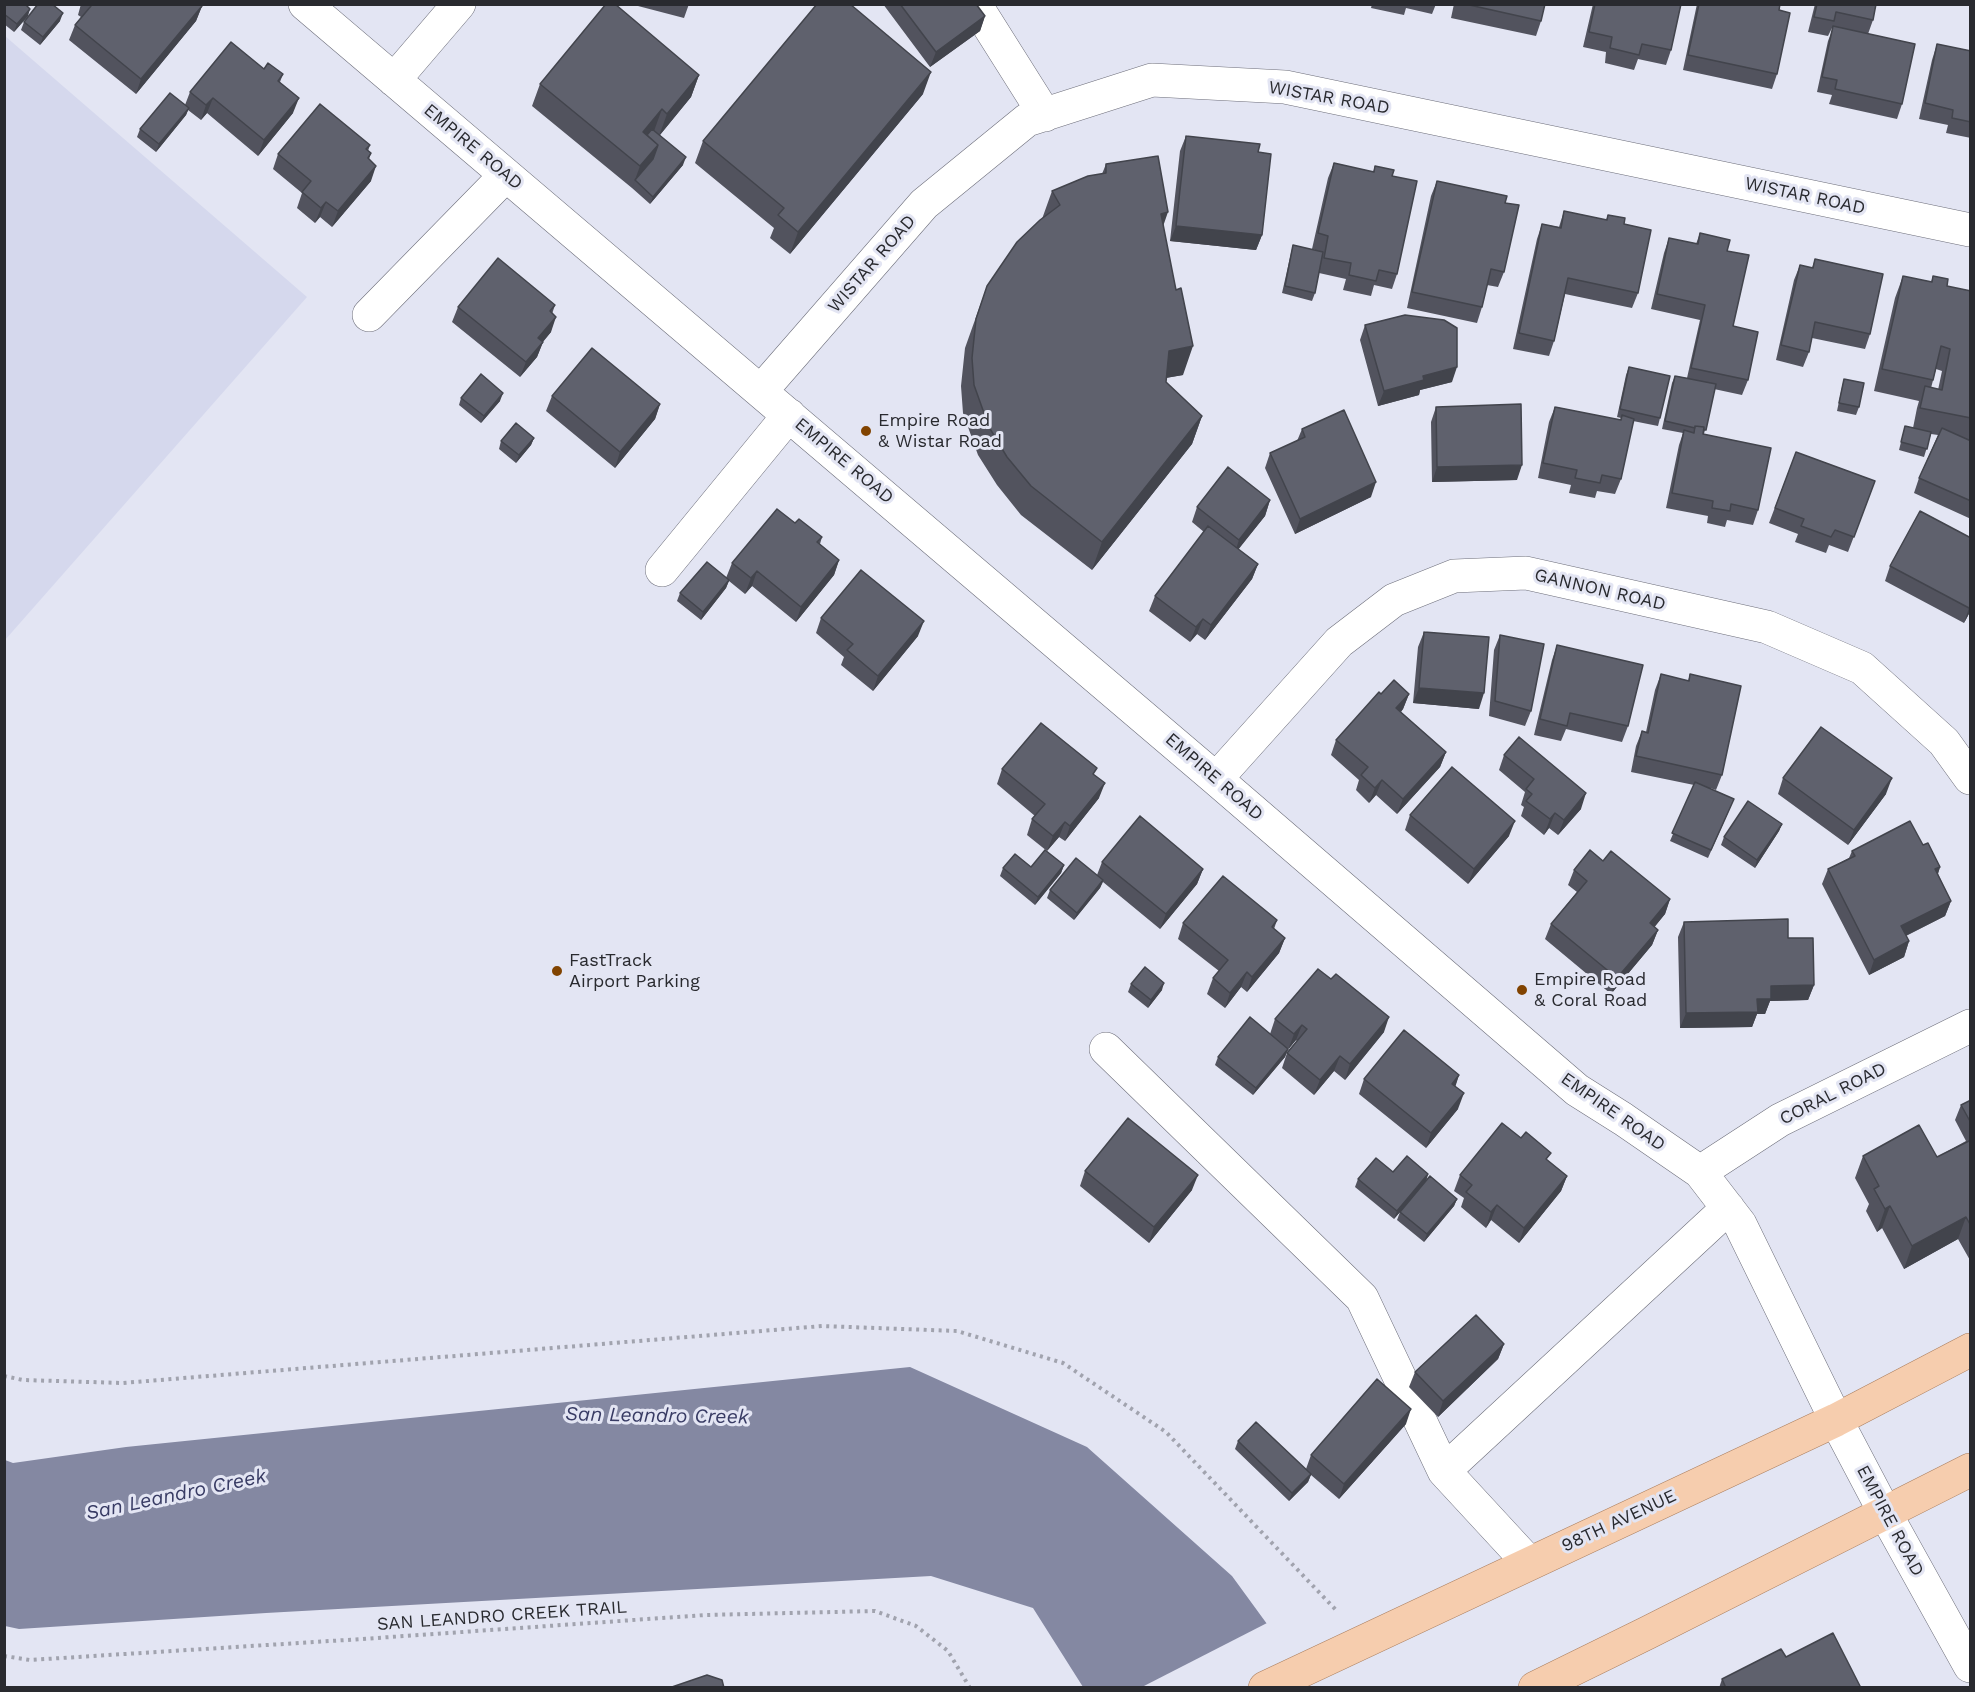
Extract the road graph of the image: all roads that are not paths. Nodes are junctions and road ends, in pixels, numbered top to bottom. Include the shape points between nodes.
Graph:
1 (305, 4) edge
2 (459, 4) edge
3 (975, 4) edge
4 (394, 80) junction
5 (1045, 115) junction
6 (506, 175) junction
7 (1971, 230) edge
8 (369, 315) dead end
9 (761, 391) junction
10 (789, 415) junction
11 (662, 570) dead end
12 (1971, 778) edge
13 (1216, 779) junction
14 (1971, 1026) edge
15 (1106, 1049) dead end
16 (1700, 1172) junction
17 (1728, 1208) junction
18 (1971, 1350) edge
19 (1836, 1420) junction
20 (1971, 1470) edge
21 (1444, 1471) junction
22 (1885, 1514) junction
23 (1529, 1563) junction
24 (1971, 1666) edge
25 (1265, 1688) edge
26 (1535, 1688) edge

1 - 4 street, EMPIRE ROAD
2 - 4 street
3 - 5 street
4 - 6 street, EMPIRE ROAD
5 - 7 street, WISTAR ROAD via 1152,80 1285,87
5 - 9 street, WISTAR ROAD via 1027,120 924,204
6 - 8 street
6 - 9 street, EMPIRE ROAD
9 - 10 street, EMPIRE ROAD
10 - 11 street
10 - 13 street, EMPIRE ROAD
12 - 13 street, GANNON ROAD via 1944,742 1862,668 1767,627 1526,573 1454,576 1394,600 1339,642
13 - 16 street, EMPIRE ROAD via 1577,1090
14 - 16 street, CORAL ROAD via 1780,1120
15 - 21 street via 1362,1298
16 - 17 street, EMPIRE ROAD
17 - 19 street, EMPIRE ROAD via 1740,1224
17 - 21 street
18 - 19 main road, 98TH AVENUE
19 - 22 street, EMPIRE ROAD
19 - 23 main road, 98TH AVENUE
20 - 22 main road
21 - 23 street
22 - 24 street, EMPIRE ROAD
22 - 26 main road
23 - 25 main road, 98TH AVENUE

